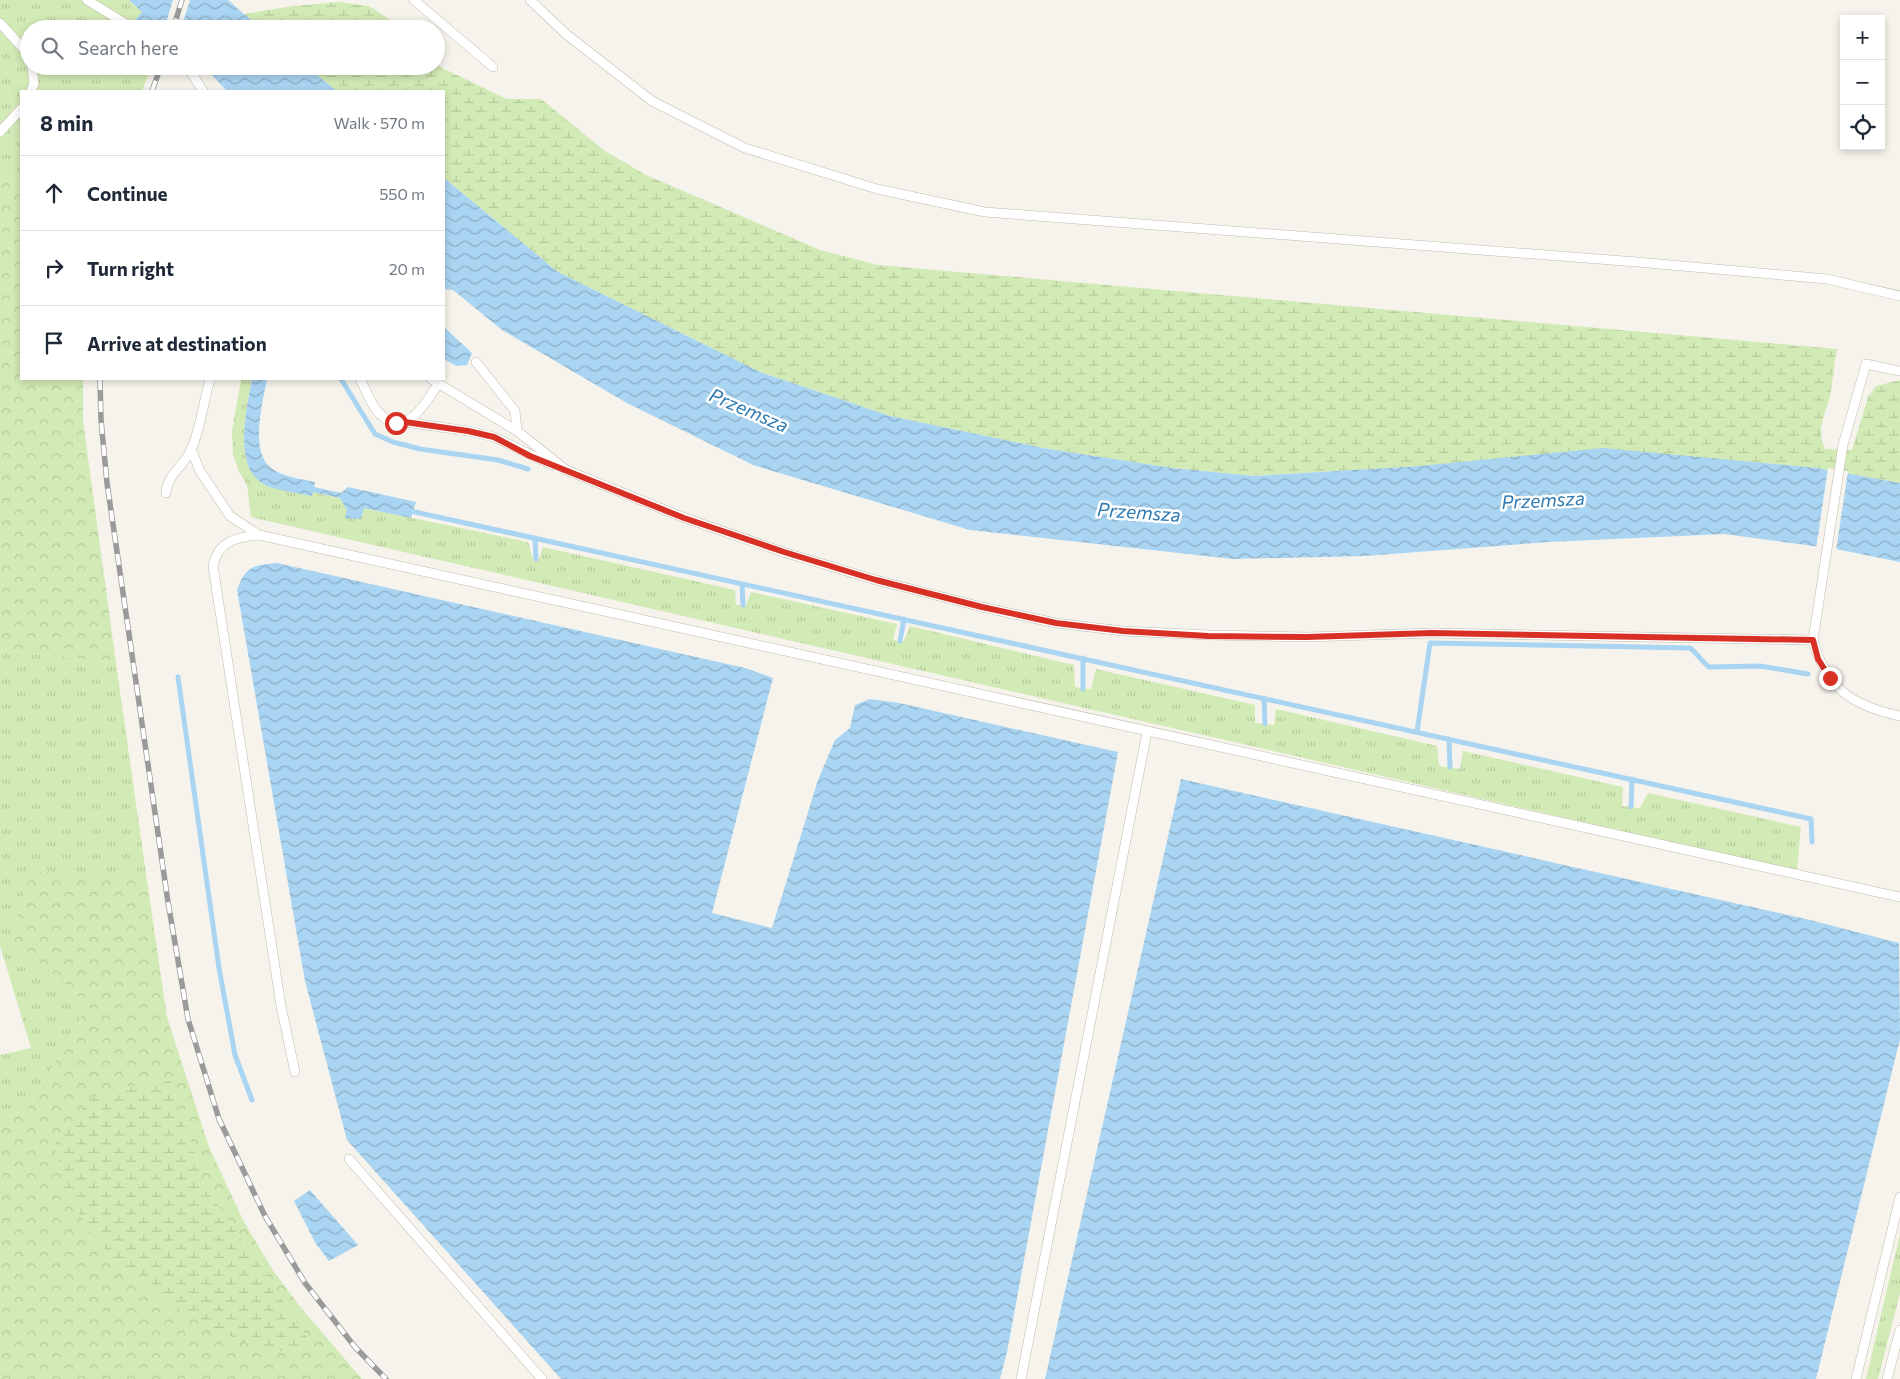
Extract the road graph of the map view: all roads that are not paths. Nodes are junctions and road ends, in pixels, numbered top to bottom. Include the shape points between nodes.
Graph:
1 (87, 0) edge
2 (414, 0) edge
3 (530, 0) edge
4 (119, 20) edge
5 (438, 20) edge
6 (0, 23) edge
7 (445, 26) edge
8 (20, 45) edge
9 (493, 67) dead end
10 (33, 75) edge
11 (193, 75) edge
12 (31, 90) edge
13 (202, 90) edge
14 (20, 110) edge
15 (0, 132) edge
16 (1900, 296) edge
17 (476, 362) dead end
18 (1900, 371) edge
19 (210, 380) edge
20 (361, 380) edge
21 (434, 382) edge
22 (405, 422) junction
23 (517, 431) junction
24 (192, 450) junction
25 (566, 470) junction
26 (166, 493) dead end
27 (259, 535) junction
28 (1813, 640) junction
29 (1900, 716) edge
30 (1147, 732) junction
31 (1900, 897) edge
32 (295, 1072) dead end
33 (348, 1159) dead end
34 (1900, 1197) edge
35 (1900, 1330) edge
36 (542, 1379) edge
37 (1021, 1379) edge
38 (1856, 1379) edge
39 (1887, 1379) edge

1 - 4 lane
2 - 5 lane
3 - 16 lane via 566,34 652,101 745,148 877,189 985,212 1827,279
6 - 8 lane
7 - 9 lane
10 - 12 lane
11 - 13 lane
14 - 15 lane
17 - 23 lane via 515,412
18 - 28 lane via 1866,364 1843,445
19 - 24 lane
20 - 22 lane via 382,416 396,423
21 - 22 lane via 420,413
21 - 23 lane
22 - 25 lane via 494,437
23 - 25 lane
24 - 26 lane via 172,476
24 - 27 lane via 200,471 230,516
25 - 28 lane via 684,518 784,552 876,580 1056,623 1208,636 1432,633
27 - 30 lane
27 - 32 lane via 229,540 215,555 213,566 281,1006
28 - 29 lane via 1818,659 1844,694 1872,710
30 - 31 lane
30 - 37 lane
33 - 36 lane
34 - 38 lane
35 - 39 lane

